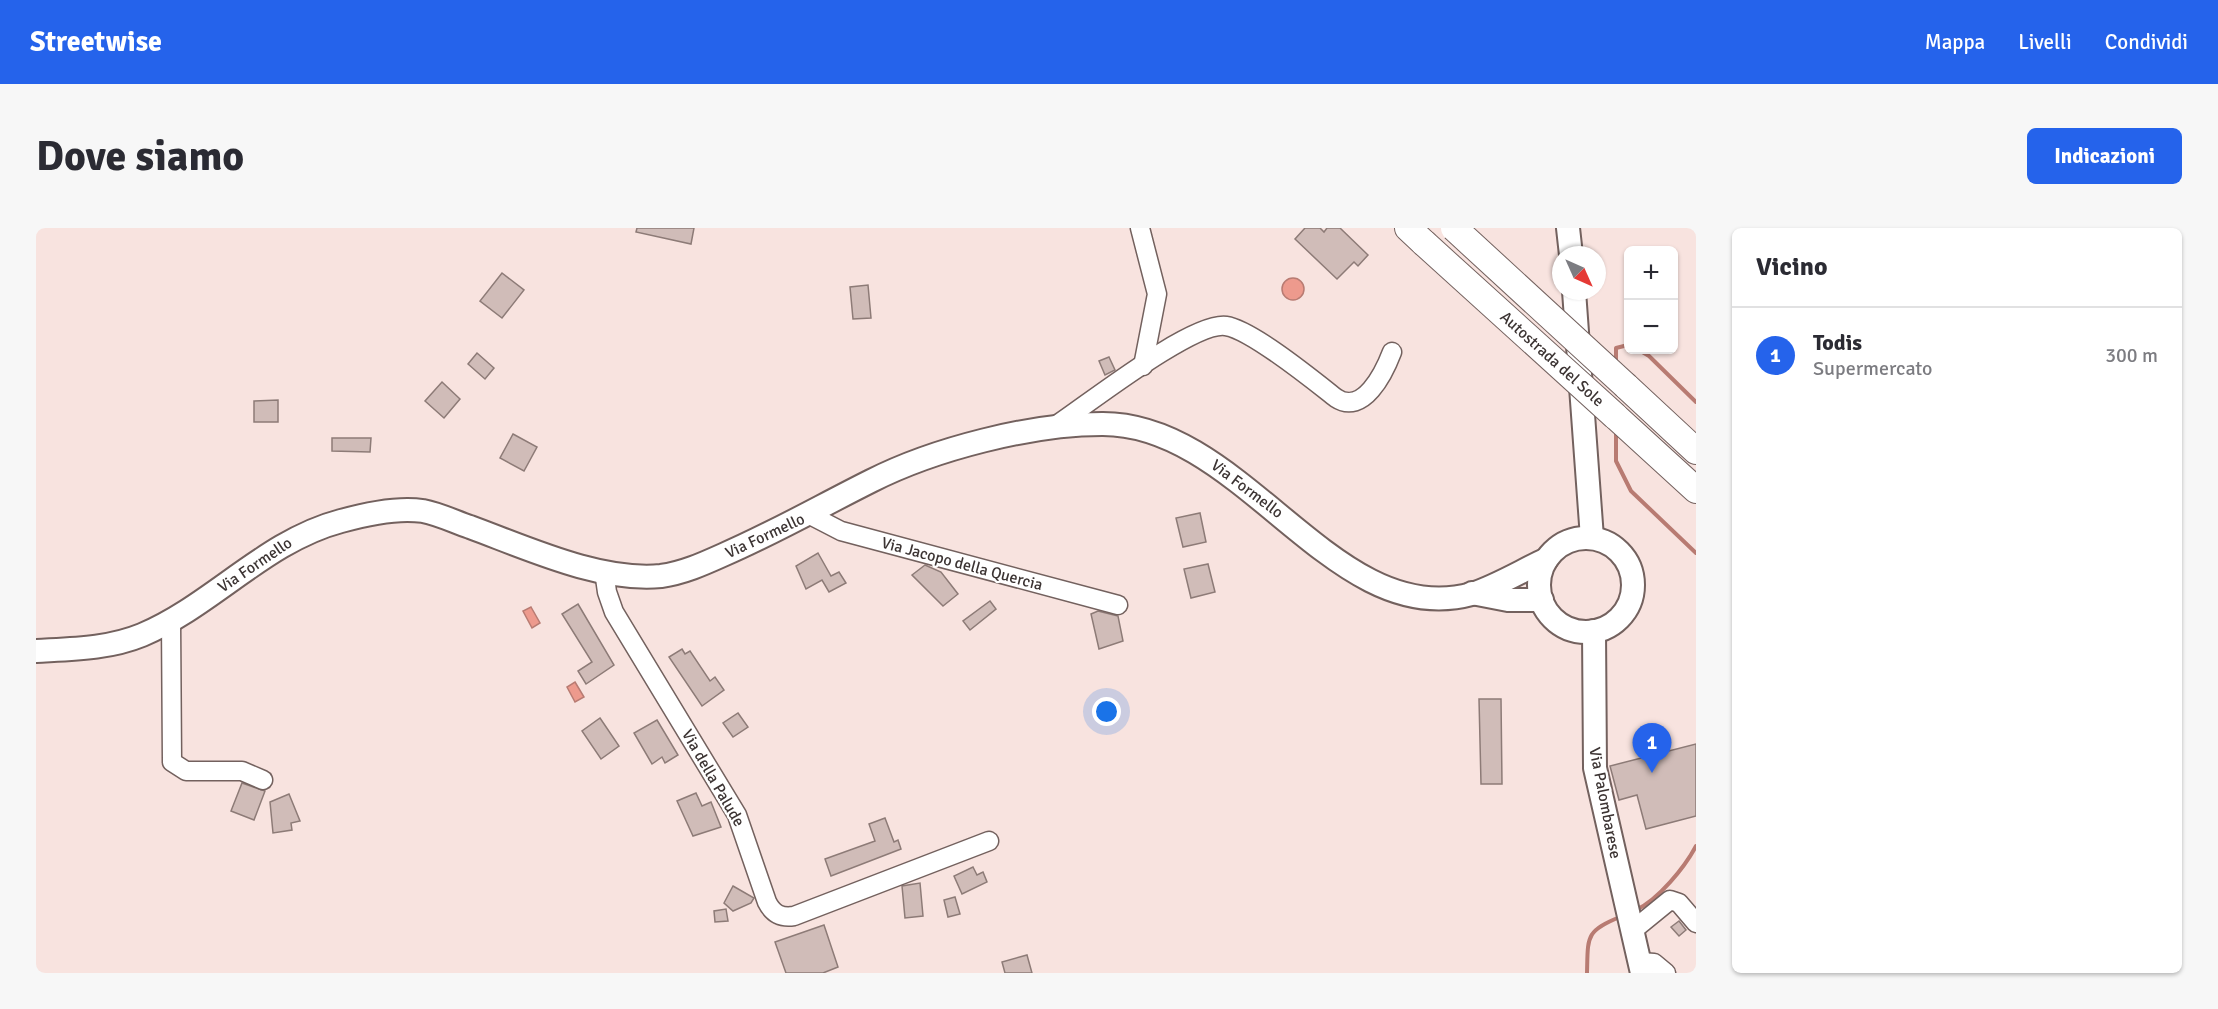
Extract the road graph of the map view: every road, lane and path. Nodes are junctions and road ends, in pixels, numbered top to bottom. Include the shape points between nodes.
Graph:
1 (1140, 228) edge
2 (1454, 228) edge
3 (1568, 228) edge
4 (1416, 236) edge
5 (1570, 246) edge
6 (1575, 300) edge
7 (1392, 352) dead end
8 (1143, 366) junction
9 (1050, 429) junction
10 (1696, 451) edge
11 (1696, 490) edge
12 (810, 515) junction
13 (1592, 538) junction
14 (1547, 559) junction
15 (604, 571) junction
16 (1472, 593) junction
17 (1542, 600) junction
18 (1118, 605) dead end
19 (171, 620) junction
20 (1594, 631) junction
21 (36, 651) edge
22 (263, 780) dead end
23 (989, 841) dead end
24 (1696, 923) edge
25 (1631, 927) junction
26 (1641, 968) edge
27 (1666, 973) edge

1 - 8 street via 1157,294
2 - 10 highway, Autostrada del Sole, bridge
3 - 5 main road
4 - 11 highway, Autostrada del Sole, bridge
6 - 13 main road
7 - 8 street via 1372,387 1351,404 1339,401 1246,333 1227,326 1211,326 1194,333
8 - 9 street
9 - 12 main road, Via Formello via 927,457
9 - 16 main road, Via Formello via 1116,424 1156,432 1210,461 1369,580 1420,596
12 - 15 main road, Via Formello via 684,571 653,576
12 - 18 street, Via Jacopo della Quercia via 842,531
13 - 14 main road via 1562,544
13 - 20 main road via 1618,551 1632,576 1628,605 1620,617
14 - 16 main road
14 - 17 main road via 1539,579
15 - 19 main road, Via Formello via 429,513 397,511 345,520 296,537
15 - 23 street, Via della Palude via 614,612 737,815 767,902 775,913 794,916
16 - 17 main road via 1508,600
17 - 20 main road via 1553,619 1562,625 1583,632
19 - 21 main road, Via Formello via 118,643
19 - 22 street via 172,762 186,771 242,771
20 - 25 main road, Via Palombarese via 1595,768
24 - 25 street via 1679,903 1670,900
25 - 26 main road, Via Palombarese
26 - 27 street via 1654,963

